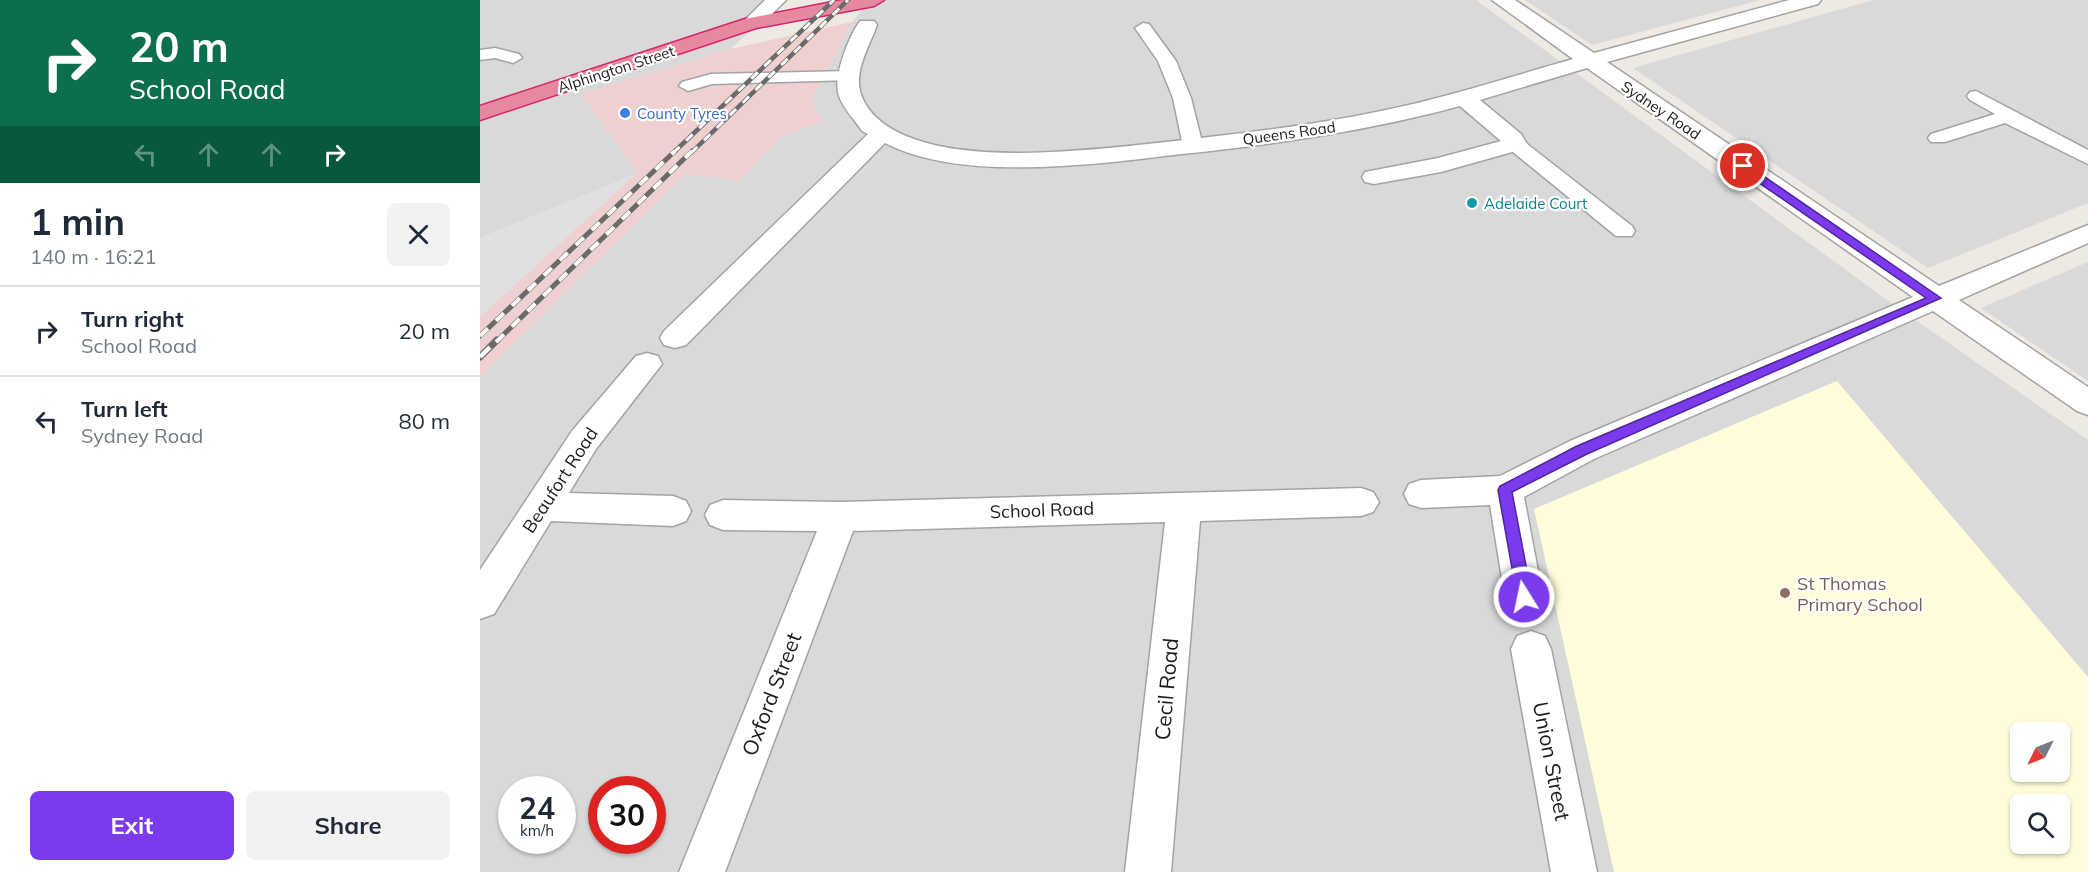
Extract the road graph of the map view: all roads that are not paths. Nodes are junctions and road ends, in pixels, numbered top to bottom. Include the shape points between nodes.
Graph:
1 (776, 0) edge
2 (874, 0) edge
3 (1502, 0) edge
4 (1811, 0) edge
5 (752, 23) junction
6 (867, 25) dead end
7 (1143, 28) dead end
8 (480, 55) edge
9 (513, 58) dead end
10 (1589, 61) junction
11 (849, 76) junction
12 (688, 86) dead end
13 (1976, 96) dead end
14 (1464, 98) junction
15 (480, 113) edge
16 (2007, 116) junction
17 (880, 135) junction
18 (1938, 138) dead end
19 (1515, 144) junction
20 (1193, 146) junction
21 (2088, 158) edge
22 (1374, 177) dead end
23 (1624, 231) dead end
24 (2088, 233) edge
25 (1935, 298) junction
26 (675, 338) dead end
27 (647, 364) dead end
28 (2088, 404) edge
29 (1505, 490) junction
30 (1421, 494) dead end
31 (1361, 502) dead end
32 (544, 506) junction
33 (1184, 506) junction
34 (673, 511) dead end
35 (723, 515) dead end
36 (841, 517) junction
37 (1524, 597) dead end
38 (480, 602) edge
39 (1531, 649) dead end
40 (702, 872) edge
41 (1149, 872) edge
42 (1574, 872) edge

1 - 5 street
2 - 5 highway, Alphington Street
3 - 10 street, Sydney Road
4 - 10 street, Queens Road
5 - 15 highway, Alphington Street
6 - 11 street, Queens Road
7 - 20 lane via 1167,61 1182,98
8 - 9 lane via 495,53
10 - 14 street, Queens Road
10 - 25 street, Sydney Road
11 - 12 lane via 711,79
11 - 17 street, Queens Road via 848,94 855,111
13 - 16 lane
14 - 19 street
14 - 20 street, Queens Road via 1371,120
16 - 18 lane
16 - 21 lane
17 - 20 street, Queens Road via 913,147 990,159 1069,158
17 - 26 street
19 - 22 street via 1441,165
19 - 23 lane
24 - 25 street
25 - 28 street, Sydney Road
25 - 29 street via 1582,450
27 - 32 street, Beaufort Road via 584,440
29 - 30 street
29 - 37 street
31 - 33 street, School Road
32 - 34 street
32 - 38 street, Beaufort Road
33 - 36 street, School Road
33 - 41 street, Cecil Road
35 - 36 street, School Road
36 - 40 street, Oxford Street
39 - 42 street, Union Street

